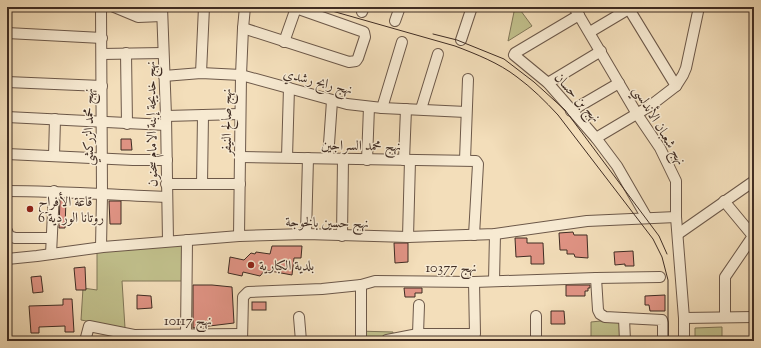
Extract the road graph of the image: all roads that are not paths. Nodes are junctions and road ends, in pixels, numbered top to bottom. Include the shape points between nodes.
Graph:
1 (101, 7) edge
2 (114, 7) edge
3 (204, 7) edge
4 (245, 7) edge
5 (400, 7) edge
6 (472, 7) edge
7 (699, 7) edge
8 (295, 8) edge
9 (630, 8) edge
10 (576, 11) edge
11 (138, 12) edge
12 (162, 12) edge
13 (395, 21) dead end
14 (243, 28) junction
15 (590, 32) junction
16 (7, 33) edge
17 (102, 38) junction
18 (461, 40) dead end
19 (284, 42) junction
20 (402, 42) dead end
21 (601, 51) junction
22 (126, 53) junction
23 (163, 53) junction
24 (102, 54) junction
25 (438, 54) dead end
26 (201, 74) junction
27 (241, 75) junction
28 (164, 76) junction
29 (468, 79) dead end
30 (7, 82) edge
31 (619, 82) junction
32 (548, 83) junction
33 (102, 86) junction
34 (676, 86) junction
35 (289, 88) junction
36 (332, 101) junction
37 (369, 107) junction
38 (382, 108) junction
39 (406, 109) junction
40 (421, 109) junction
41 (571, 111) junction
42 (466, 112) junction
43 (240, 114) junction
44 (637, 114) junction
45 (203, 115) junction
46 (7, 117) edge
47 (55, 119) junction
48 (166, 120) junction
49 (102, 122) junction
50 (127, 124) junction
51 (596, 138) junction
52 (7, 154) edge
53 (54, 156) junction
54 (240, 157) junction
55 (101, 158) junction
56 (287, 158) junction
57 (308, 158) junction
58 (328, 158) junction
59 (343, 158) junction
60 (166, 160) junction
61 (367, 160) junction
62 (407, 160) junction
63 (465, 160) junction
64 (754, 181) edge
65 (166, 184) junction
66 (202, 184) junction
67 (240, 184) junction
68 (7, 191) edge
69 (54, 191) junction
70 (102, 195) junction
71 (733, 195) junction
72 (166, 197) junction
73 (724, 201) junction
74 (734, 212) junction
75 (676, 217) junction
76 (647, 218) junction
77 (8, 233) edge
78 (306, 234) junction
79 (495, 234) junction
80 (678, 234) junction
81 (474, 235) junction
82 (239, 236) junction
83 (342, 236) junction
84 (408, 237) junction
85 (753, 237) edge
86 (51, 238) junction
87 (187, 240) junction
88 (168, 241) junction
89 (101, 247) junction
90 (50, 254) junction
91 (7, 259) edge
92 (660, 277) dead end
93 (596, 278) junction
94 (494, 281) junction
95 (474, 282) junction
96 (361, 285) junction
97 (418, 305) dead end
98 (536, 316) dead end
99 (299, 317) dead end
100 (726, 317) junction
101 (754, 317) edge
102 (624, 318) junction
103 (684, 318) junction
104 (418, 334) junction
105 (186, 335) junction
106 (133, 338) edge
107 (215, 338) edge
108 (241, 338) edge
109 (448, 338) edge
110 (475, 338) edge
111 (361, 339) dead end
112 (85, 341) edge
113 (301, 341) edge
114 (387, 341) edge
115 (536, 341) edge
116 (625, 341) edge
117 (663, 341) edge
118 (684, 341) edge

1 - 17 street, نهج محمد الزركشي
2 - 11 street
3 - 26 street
4 - 14 street, نهج صالح النيفر
5 - 13 street
6 - 18 street
7 - 34 street, نهج بن حسان via 684,75
8 - 19 street
8 - 19 street via 361,30 365,34 358,58 353,62
9 - 15 street
9 - 34 street
10 - 15 street, نهج شعبان الأندلسي
10 - 32 street, نهج بن حسان via 514,53 514,56
11 - 12 street
12 - 23 street, نهج خديجة إبنة الامام سحنون
14 - 19 street
14 - 27 street, نهج صالح النيفر
15 - 21 street, نهج شعبان الأندلسي
16 - 17 street
17 - 24 street, نهج محمد الزركشي
20 - 38 street
21 - 31 street, نهج شعبان الأندلسي
21 - 32 street
22 - 23 street
22 - 24 street
22 - 50 street
23 - 28 street, نهج خديجة إبنة الامام سحنون
24 - 33 street, نهج محمد الزركشي
25 - 40 street
26 - 27 street, نهج رابح رشدي
26 - 28 street, نهج رابح رشدي
27 - 35 street, نهج رابح رشدي
27 - 43 street, نهج صالح النيفر
28 - 48 street, نهج خديجة إبنة الامام سحنون
29 - 42 street
30 - 33 street
31 - 41 street
31 - 44 street, نهج شعبان الأندلسي
32 - 41 street, نهج بن حسان
33 - 49 street, نهج محمد الزركشي
34 - 44 street, نهج بن حسان
35 - 36 street, نهج رابح رشدي
35 - 56 street
36 - 37 street, نهج رابح رشدي
36 - 58 street
37 - 38 street, نهج رابح رشدي
37 - 61 street
38 - 39 street, نهج رابح رشدي
39 - 40 street, نهج رابح رشدي
39 - 62 street
40 - 42 street, نهج رابح رشدي
41 - 51 street, نهج بن حسان
42 - 63 street
43 - 45 street
43 - 54 street, نهج صالح النيفر
44 - 51 street, نهج بن حسان
44 - 75 street, نهج شعبان الأندلسي via 660,148 674,176
45 - 48 street
45 - 66 street
46 - 47 street
47 - 49 street
47 - 53 street
48 - 50 street
48 - 60 street, نهج خديجة إبنة الامام سحنون
49 - 50 street
49 - 55 street, نهج محمد الزركشي
51 - 76 street via 617,166
52 - 53 street
53 - 55 street
54 - 56 street, نهج محمد السراجين
54 - 67 street, نهج صالح النيفر
55 - 60 street
55 - 70 street, نهج محمد الزركشي
56 - 57 street, نهج محمد السراجين
57 - 58 street, نهج محمد السراجين
57 - 78 street
58 - 59 street, نهج محمد السراجين
59 - 61 street, نهج محمد السراجين
59 - 83 street
60 - 65 street, نهج خديجة إبنة الامام سحنون
61 - 62 street, نهج محمد السراجين
62 - 63 street, نهج محمد السراجين
62 - 84 street
63 - 81 street, نهج محمد السراجين via 474,160 478,164
64 - 71 street
65 - 66 street
65 - 72 street, نهج خديجة إبنة الامام سحنون
66 - 67 street
67 - 82 street, نهج صالح النيفر
68 - 69 street
69 - 70 street
69 - 86 street
70 - 72 street
70 - 89 street, نهج محمد الزركشي
71 - 73 street
71 - 74 street
72 - 88 street, نهج خديجة إبنة الامام سحنون
73 - 74 street
73 - 80 street
74 - 85 street
75 - 76 street, نهج حسين بالخوجة
75 - 80 street, نهج شعبان الأندلسي
76 - 79 street, نهج حسين بالخوجة via 587,222
77 - 86 street via 15,238
78 - 82 street, نهج حسين بالخوجة
78 - 83 street, نهج حسين بالخوجة
79 - 81 street, نهج حسين بالخوجة
79 - 94 street
80 - 103 street, نهج شعبان الأندلسي
81 - 84 street, نهج حسين بالخوجة
82 - 87 street, نهج حسين بالخوجة
83 - 84 street, نهج حسين بالخوجة
85 - 100 street via 725,278
86 - 90 street
87 - 88 street, نهج حسين بالخوجة
87 - 105 street
88 - 89 street, نهج حسين بالخوجة
89 - 90 street, نهج حسين بالخوجة
90 - 91 street, نهج حسين بالخوجة
92 - 93 street, نهج 10377
93 - 94 street, نهج 10377
93 - 102 street via 599,313 603,316
94 - 95 street, نهج 10377
95 - 96 street, نهج 10377 via 375,281
95 - 110 street
96 - 108 street, نهج 10377 via 248,292 243,297
96 - 111 street
97 - 104 street
98 - 115 street
99 - 113 street
100 - 101 street
100 - 103 street
102 - 116 street
102 - 117 street via 662,320
103 - 118 street, نهج شعبان الأندلسي
104 - 109 street
104 - 114 street
105 - 106 street, نهج 10117
105 - 107 street, نهج 10117
106 - 112 street, نهج 10117 via 89,326
107 - 108 street, نهج 10117
109 - 110 street

